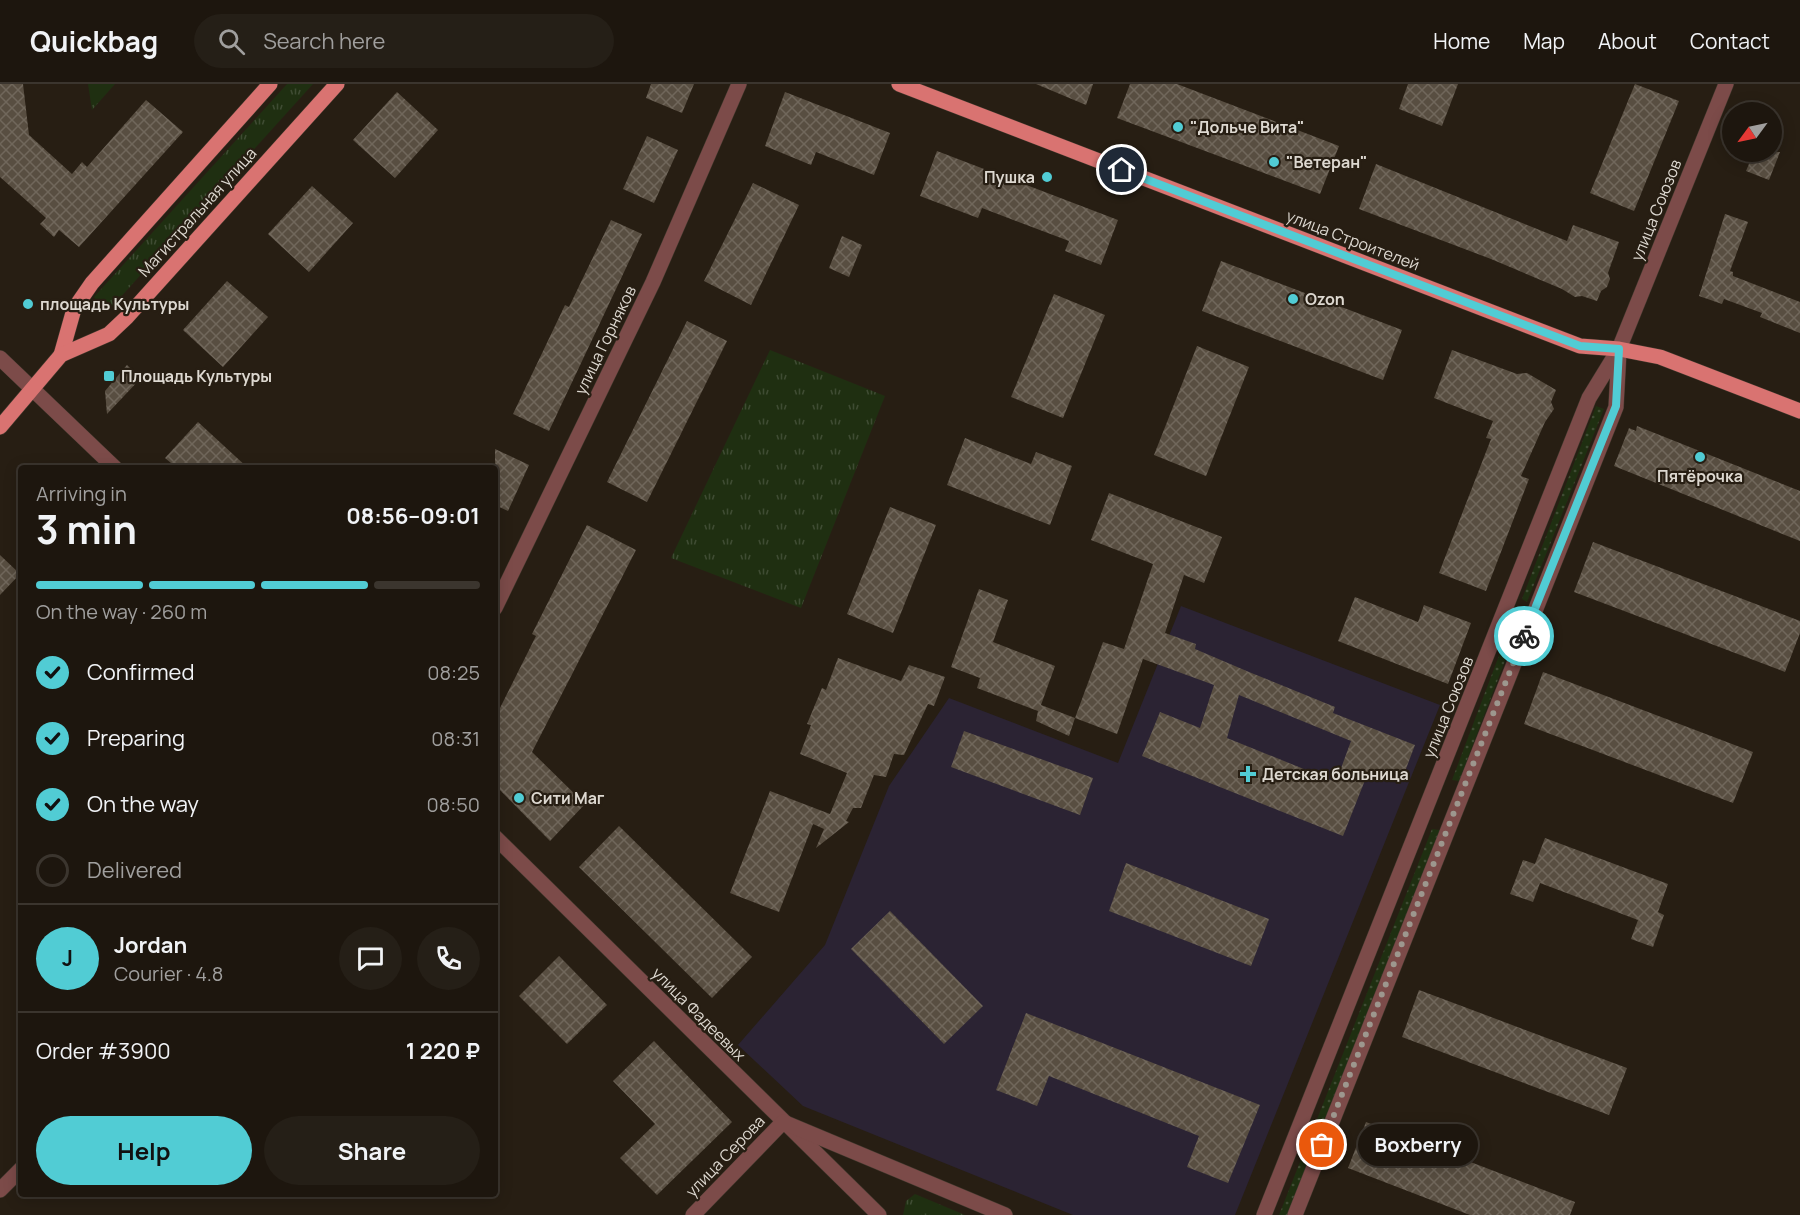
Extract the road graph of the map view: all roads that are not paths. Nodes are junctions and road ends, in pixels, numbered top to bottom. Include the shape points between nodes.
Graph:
1 (270, 84) edge
2 (337, 84) edge
3 (739, 84) edge
4 (898, 84) edge
5 (1726, 84) edge
6 (1619, 349) junction
7 (61, 355) junction
8 (0, 357) edge
9 (33, 388) junction
10 (1800, 411) edge
11 (0, 427) edge
12 (111, 465) edge
13 (498, 602) edge
14 (1501, 622) junction
15 (1526, 632) junction
16 (1427, 808) junction
17 (1453, 818) junction
18 (498, 840) edge
19 (783, 1122) junction
20 (18, 1172) edge
21 (0, 1190) edge
22 (693, 1215) edge
23 (879, 1215) edge
24 (1005, 1215) edge
25 (1264, 1215) edge
26 (1294, 1215) edge

1 - 7 main road, Магистральная улица via 92,283 74,309
2 - 7 main road, Магистральная улица via 109,334
3 - 13 street, улица Горняков via 653,282
4 - 6 main road, улица Строителей via 1580,346
5 - 6 street, улица Союзов
6 - 10 main road, улица Строителей via 1660,357
6 - 14 street, улица Союзов via 1589,398
6 - 15 street, улица Союзов via 1616,406
7 - 9 main road, Магистральная улица
8 - 9 street
9 - 11 main road, Магистральная улица
9 - 12 street
14 - 15 street
14 - 16 street, улица Союзов
15 - 17 street, улица Союзов
16 - 17 street
16 - 25 street, улица Союзов
17 - 26 street, улица Союзов
18 - 19 street, улица Фадеевых
19 - 22 street, улица Серова
19 - 23 street, улица Фадеевых
19 - 24 street
20 - 21 street

